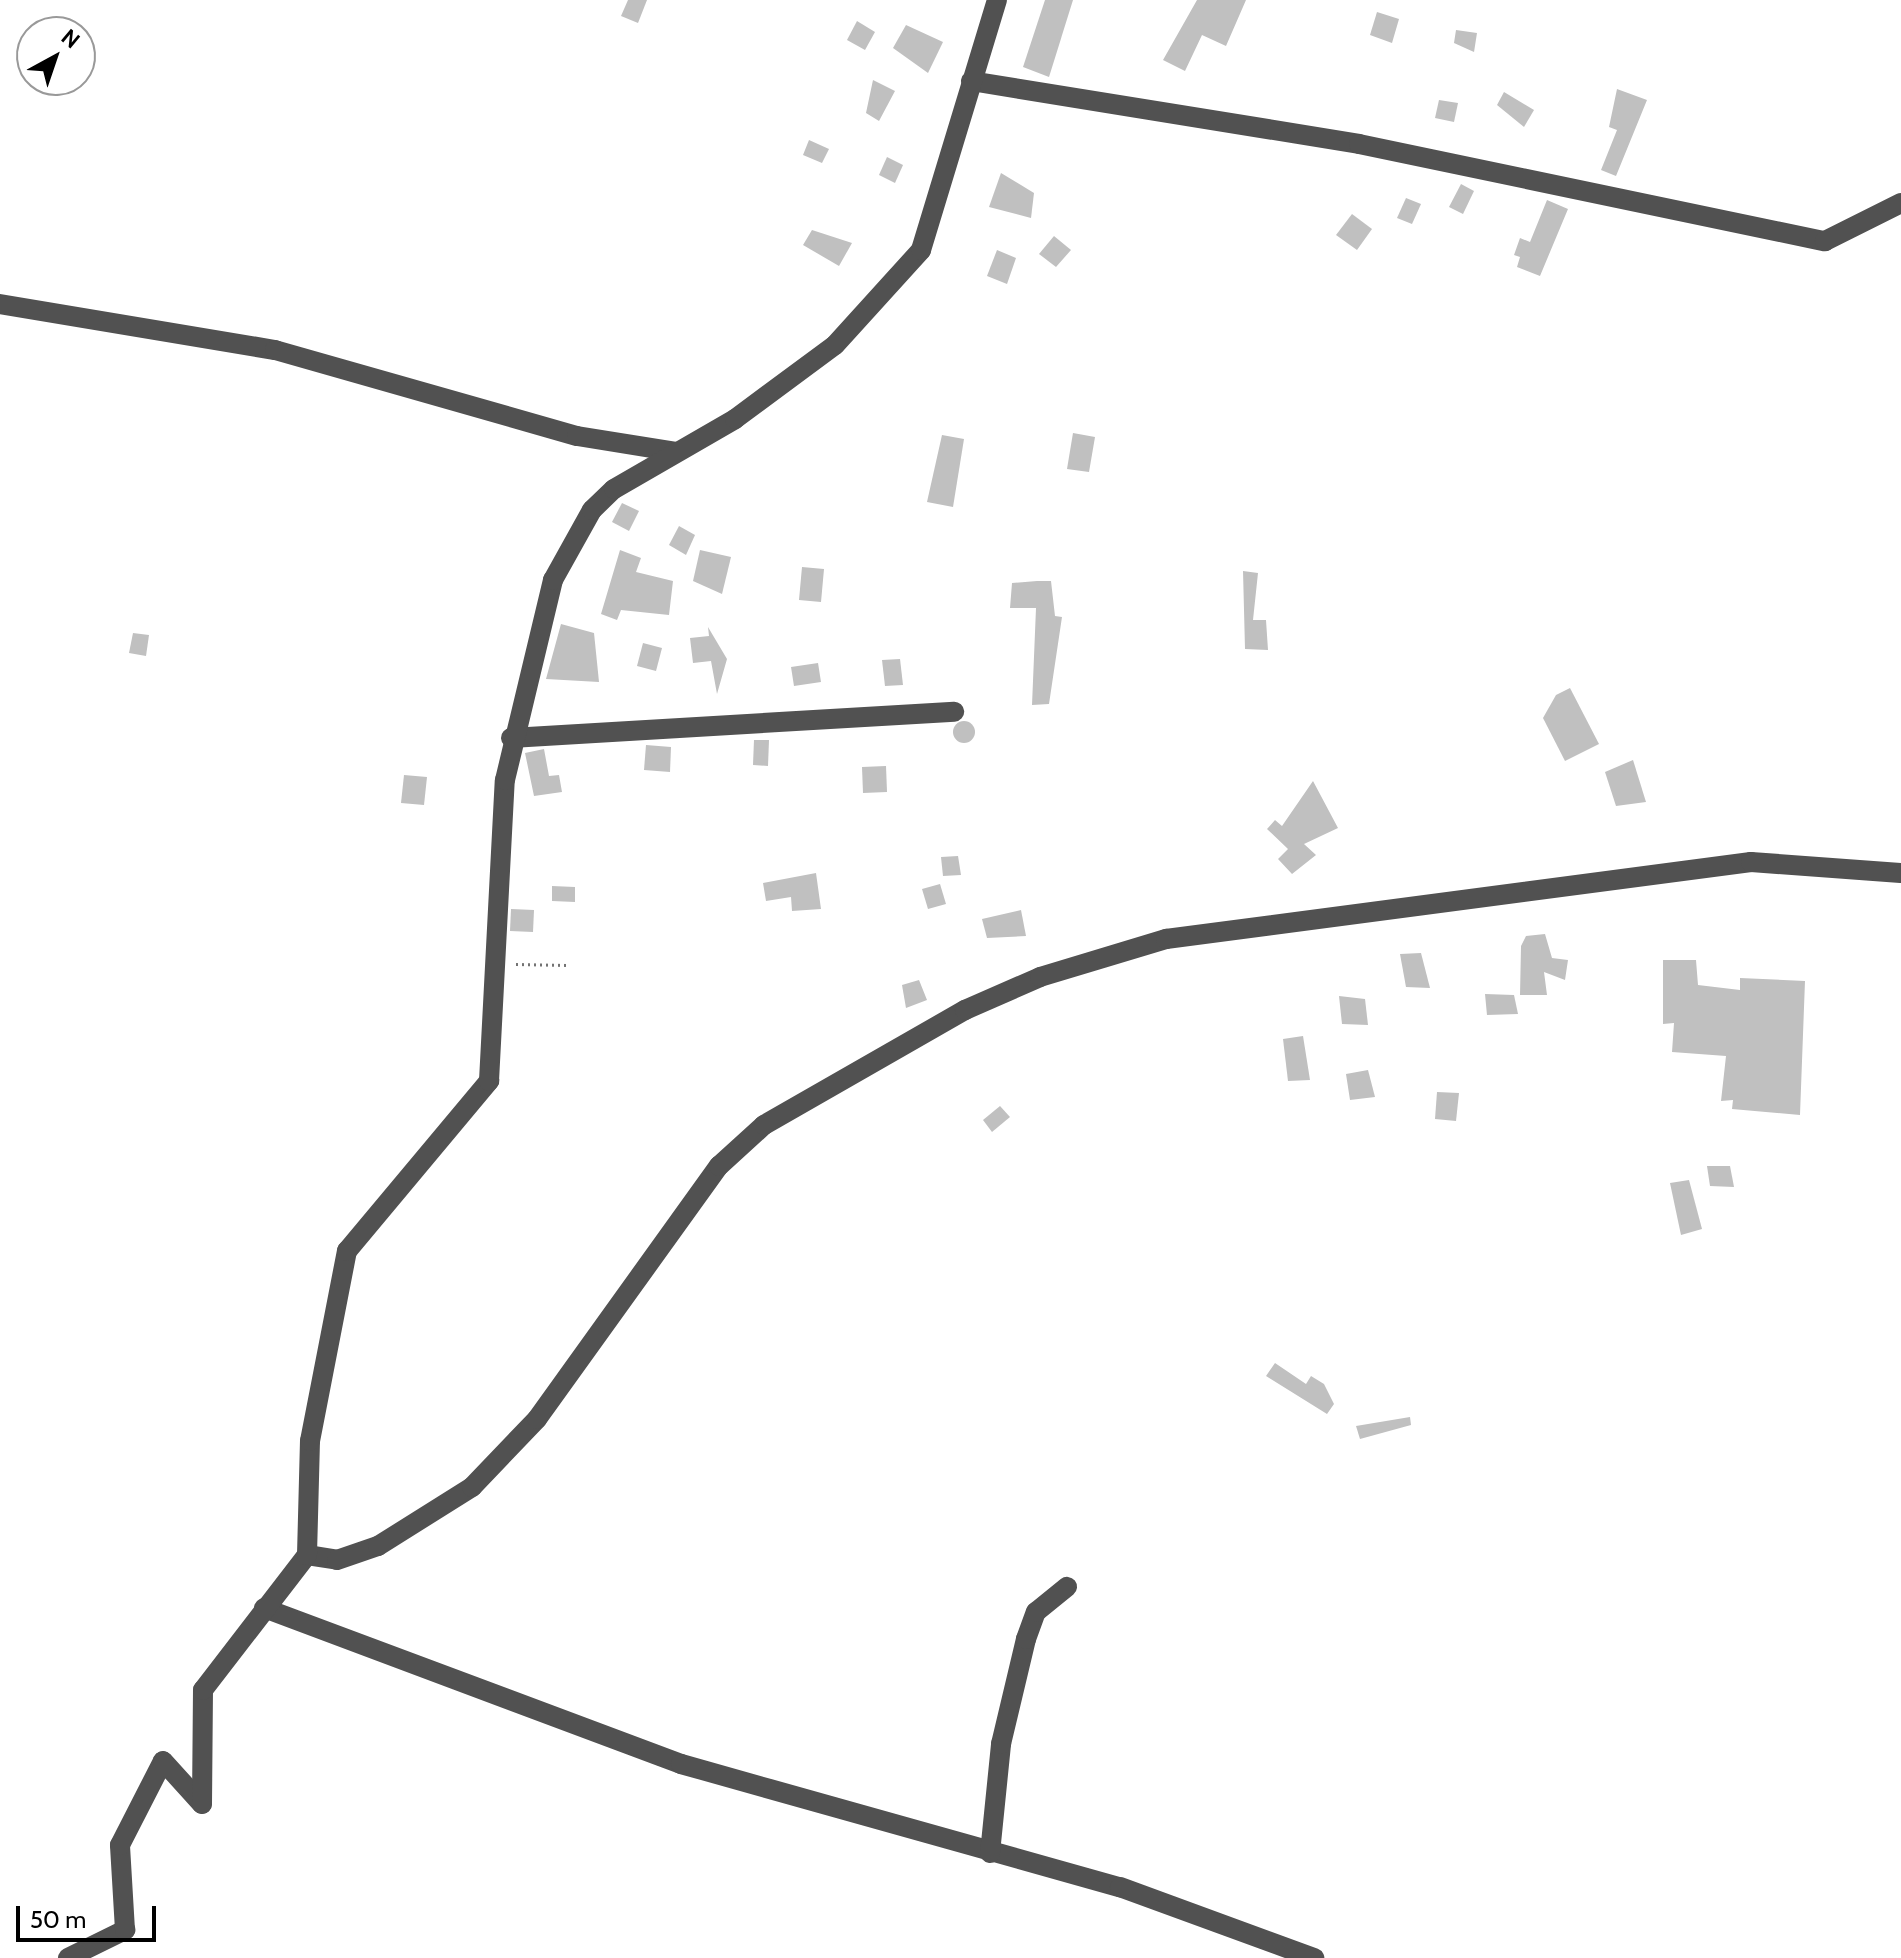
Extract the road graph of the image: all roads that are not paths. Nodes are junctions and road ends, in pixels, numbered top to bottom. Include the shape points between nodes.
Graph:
1 (997, 0) edge
2 (971, 81) junction
3 (1901, 203) edge
4 (0, 304) edge
5 (676, 452) junction
6 (954, 712) dead end
7 (511, 738) junction
8 (1901, 873) edge
9 (307, 1555) junction
10 (1067, 1587) dead end
11 (264, 1608) junction
12 (990, 1853) junction
13 (68, 1958) edge
14 (1314, 1958) edge

1 - 2 street
2 - 3 street via 1359,144 1825,241
2 - 5 street via 921,250 835,345 735,419
4 - 5 street via 275,350 577,436
5 - 7 street via 614,489 574,536 542,612
6 - 7 street
7 - 9 street via 489,1081 356,1237 340,1269 310,1441
8 - 9 street via 1736,864 1166,939 1040,977 914,1037 764,1125 719,1166 537,1419 472,1487 378,1546 337,1560
9 - 11 street
10 - 12 street via 1036,1612 1026,1639 1001,1744
11 - 12 street via 681,1764
11 - 13 street via 203,1690 202,1804 163,1761 120,1845 125,1930
12 - 14 street via 1120,1887

